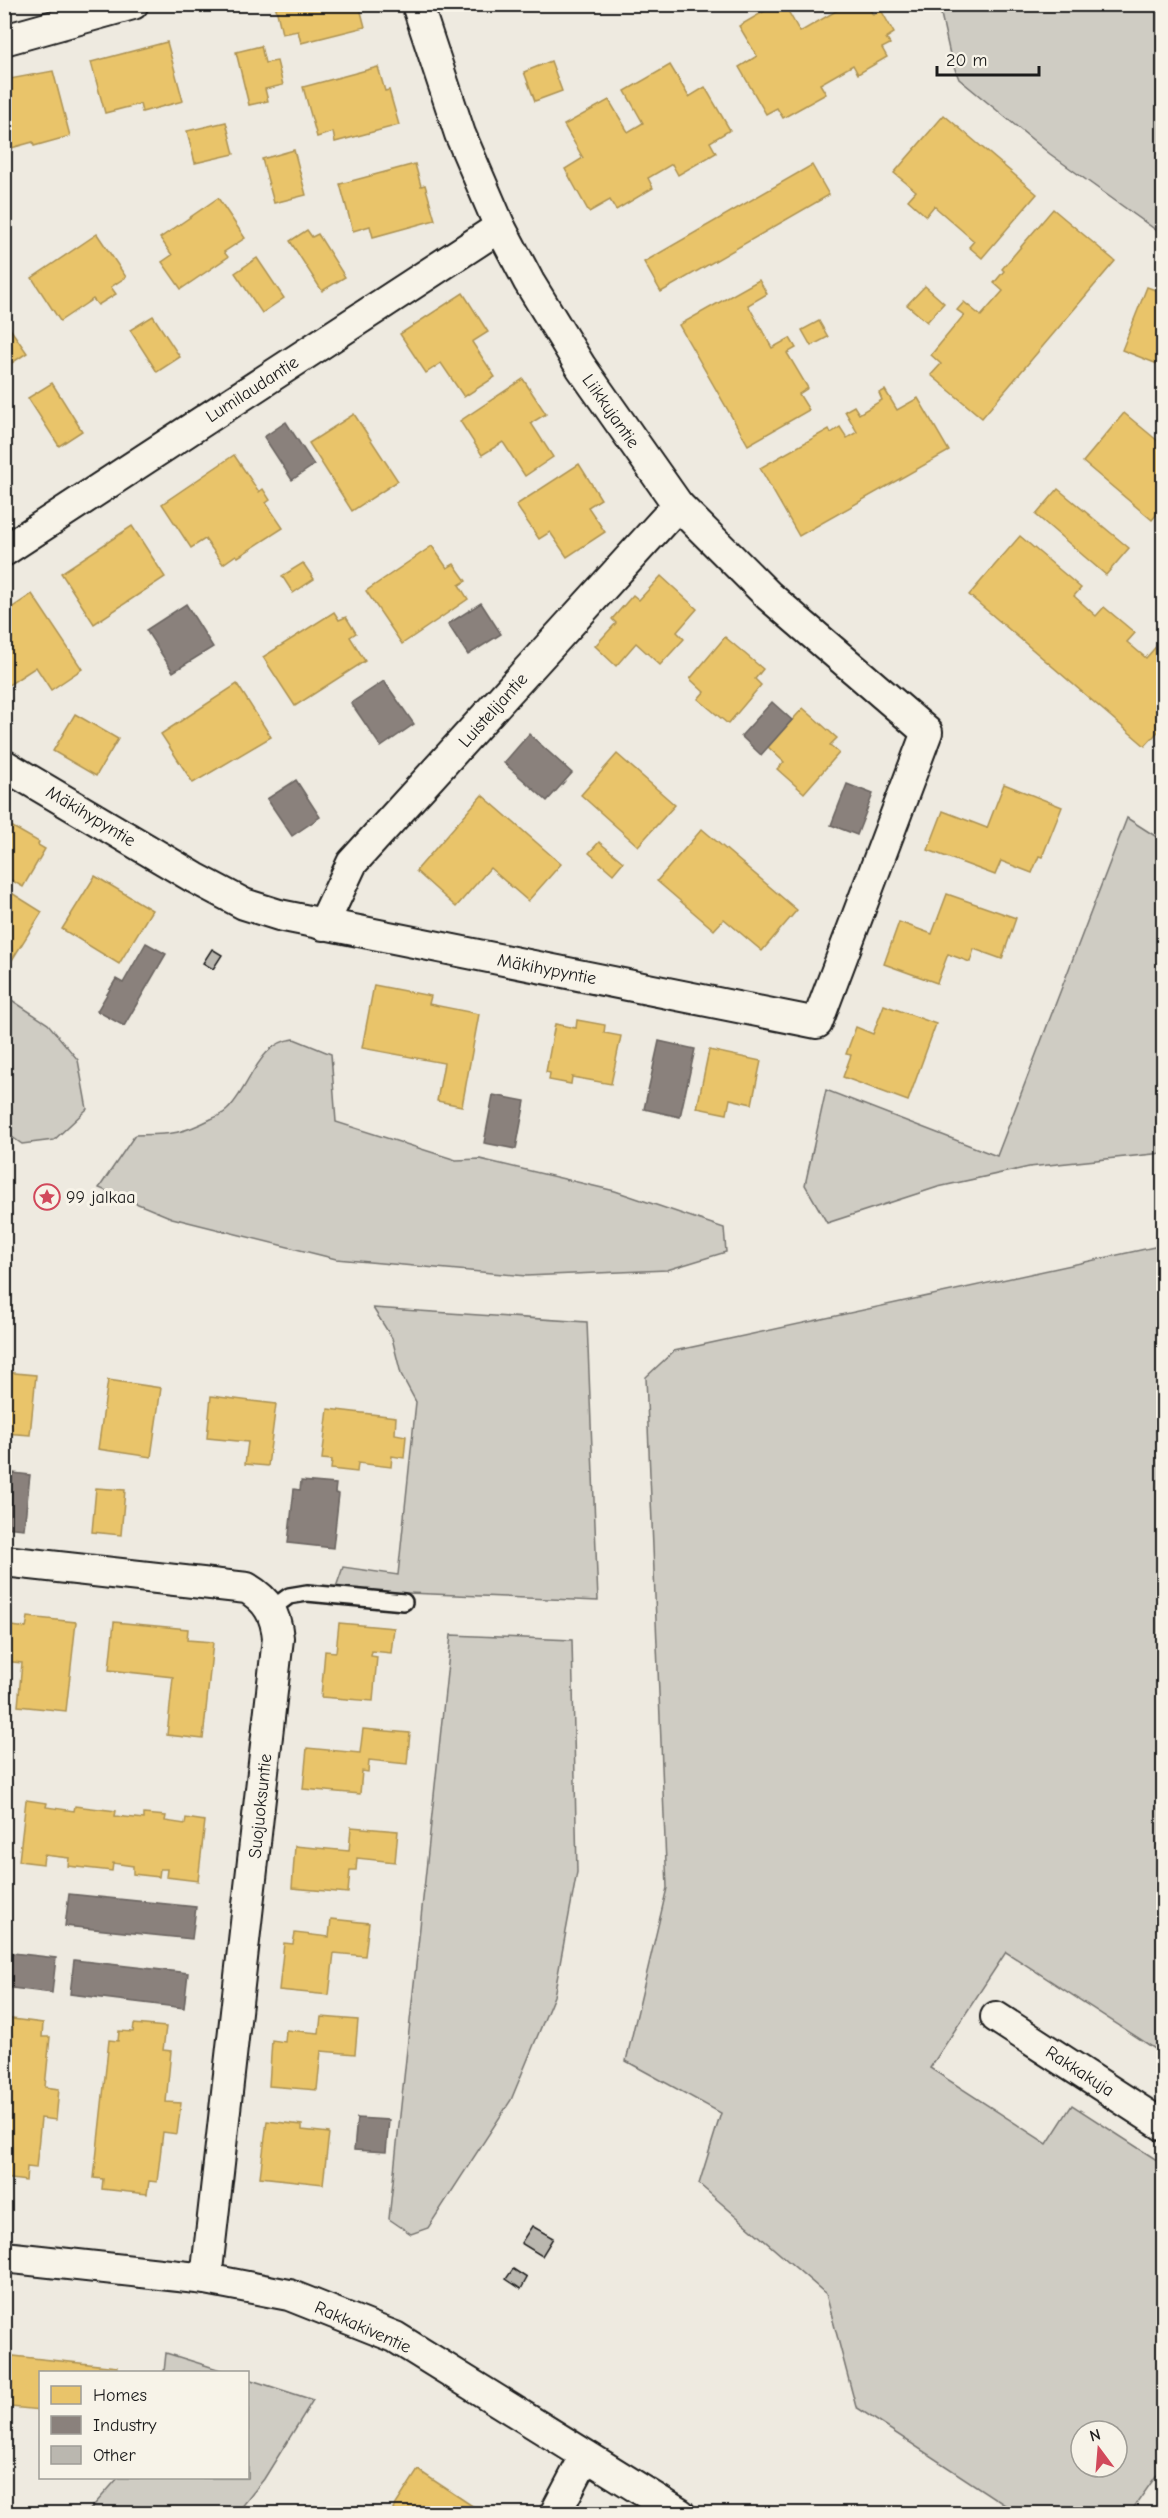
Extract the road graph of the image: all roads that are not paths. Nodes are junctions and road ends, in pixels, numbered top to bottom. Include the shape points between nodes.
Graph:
1 (133, 4) edge
2 (417, 4) edge
3 (4, 40) edge
4 (500, 227) junction
5 (678, 505) junction
6 (4, 551) edge
7 (927, 732) joint
8 (4, 765) edge
9 (323, 925) junction
10 (4, 1561) edge
11 (404, 1602) dead end
12 (271, 1609) junction
13 (996, 2017) dead end
14 (1164, 2126) edge
15 (4, 2257) edge
16 (206, 2279) junction
17 (585, 2457) junction
18 (555, 2514) edge
19 (680, 2514) edge

1 - 3 street
2 - 4 street, Liikkujantie via 459,134
4 - 5 street, Liikkujantie via 580,367
4 - 6 street, Lumilaudantie
5 - 7 street, Liikkujantie via 769,596
5 - 9 street, Luistelijantie via 352,863
7 - 9 street, Mäkihypyntie via 817,1023
8 - 9 street, Mäkihypyntie via 244,904
10 - 12 street via 232,1585 261,1596
11 - 12 lane via 307,1593 289,1596
12 - 16 street, Suojuoksuntie via 278,1638
13 - 14 street, Rakkakuja
15 - 16 street, Rakkakiventie
16 - 17 street, Rakkakiventie via 289,2295 395,2337
17 - 18 street
17 - 19 street, Rakkakiventie

